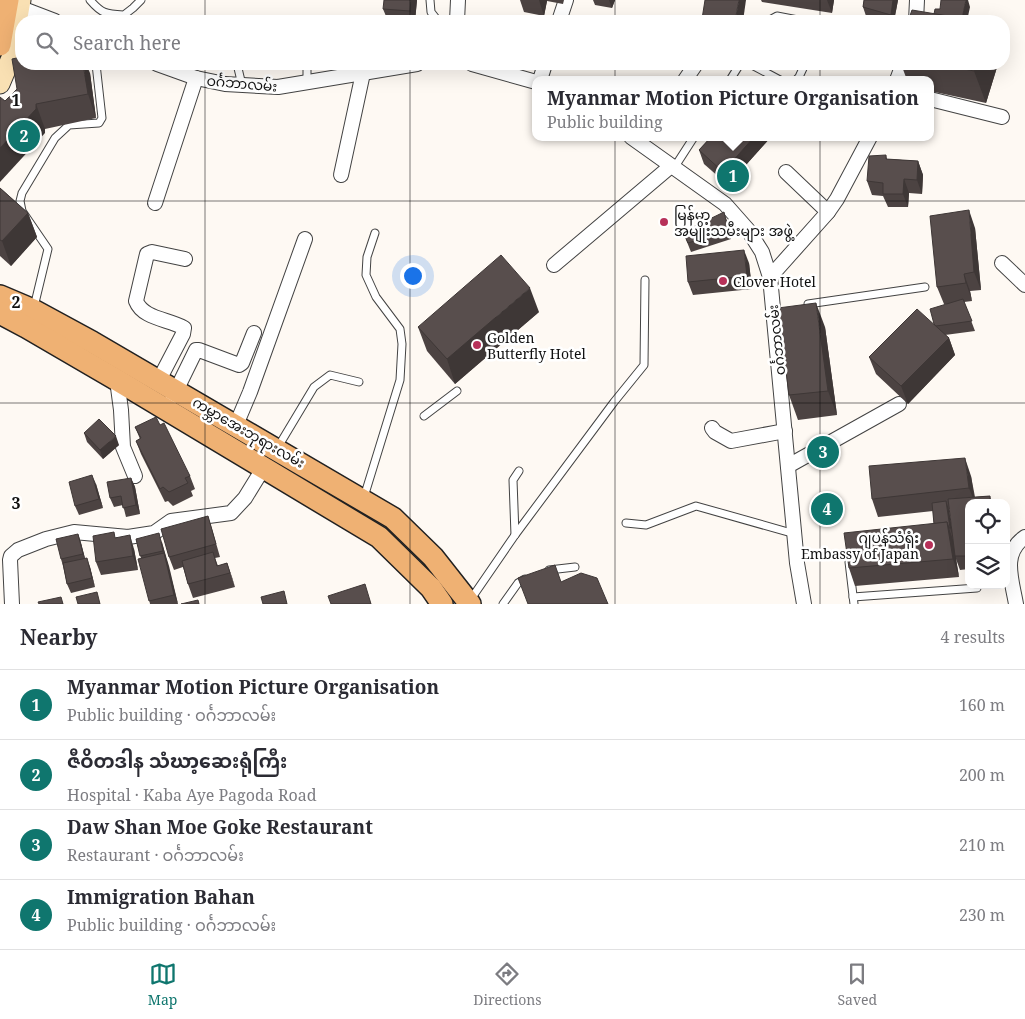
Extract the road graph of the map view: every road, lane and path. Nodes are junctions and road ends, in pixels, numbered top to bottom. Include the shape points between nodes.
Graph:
1 (90, 0) edge
2 (141, 0) edge
3 (430, 0) edge
4 (458, 0) edge
5 (566, 0) edge
6 (917, 0) edge
7 (17, 3) edge
8 (42, 15) edge
9 (433, 15) edge
10 (457, 15) edge
11 (561, 15) edge
12 (916, 15) edge
13 (15, 18) edge
14 (10, 55) edge
15 (97, 70) edge
16 (174, 70) edge
17 (238, 70) edge
18 (307, 70) edge
19 (371, 70) edge
20 (493, 70) edge
21 (761, 70) edge
22 (364, 73) junction
23 (772, 76) edge
24 (196, 78) junction
25 (532, 81) edge
26 (307, 82) junction
27 (0, 84) edge
28 (242, 85) junction
29 (934, 100) edge
30 (1002, 117) dead end
31 (691, 141) edge
32 (868, 141) edge
33 (646, 142) edge
34 (673, 167) junction
35 (786, 172) dead end
36 (340, 175) dead end
37 (155, 203) dead end
38 (828, 212) junction
39 (376, 233) dead end
40 (305, 238) dead end
41 (185, 259) dead end
42 (1002, 262) dead end
43 (554, 265) dead end
44 (770, 277) junction
45 (645, 280) dead end
46 (1025, 285) edge
47 (925, 287) dead end
48 (0, 296) edge
49 (801, 305) edge
50 (33, 310) junction
51 (0, 313) edge
52 (254, 333) dead end
53 (117, 380) junction
54 (358, 382) dead end
55 (168, 385) junction
56 (457, 391) dead end
57 (899, 404) dead end
58 (165, 409) junction
59 (424, 416) dead end
60 (236, 425) junction
61 (712, 428) dead end
62 (785, 431) junction
63 (277, 449) junction
64 (788, 466) junction
65 (264, 468) junction
66 (519, 471) dead end
67 (135, 476) dead end
68 (363, 500) junction
69 (626, 523) dead end
70 (386, 527) junction
71 (795, 534) junction
72 (515, 536) junction
73 (1025, 537) edge
74 (849, 562) edge
75 (575, 567) dead end
76 (541, 570) edge
77 (533, 574) edge
78 (966, 589) edge
79 (853, 600) edge
80 (470, 603) edge
81 (12, 604) edge
82 (442, 604) edge
83 (503, 604) edge
84 (804, 604) edge
85 (1016, 604) edge

1 - 2 lane via 98,10 124,15
3 - 9 lane
4 - 10 street
5 - 11 street
6 - 12 street
7 - 8 street
13 - 14 main road
14 - 27 main road
15 - 50 lane via 102,118 99,123 69,125 55,138 22,193 22,211 48,249
16 - 24 street, ဝင်္ဂဘာလမ်း
17 - 28 lane
18 - 26 lane
19 - 22 street, ဝင်္ဂဘာလမ်း
20 - 25 street
21 - 23 lane
22 - 26 street, ဝင်္ဂဘာလမ်း
22 - 36 street
24 - 28 street, ဝင်္ဂဘာလမ်း
24 - 37 street
26 - 28 street, ဝင်္ဂဘာလမ်း via 278,87
29 - 30 street
31 - 34 lane
32 - 38 street
33 - 34 street, ဝင်္ဂဘာလမ်း
34 - 43 street
34 - 44 street, ဝင်္ဂဘာလမ်း via 726,204 762,252
35 - 38 street
38 - 44 street
39 - 68 lane via 367,257 366,275 376,298 400,329 402,344 400,380
40 - 60 street
41 - 55 street via 152,252 147,254 136,301 146,313 184,328
42 - 46 street
44 - 62 street, ဝင်္ဂဘာလမ်း via 777,309
45 - 72 lane via 644,364
47 - 49 lane
48 - 50 main road, ကမ္ဘာအေးဘုရားလမ်း
50 - 55 main road, ကမ္ဘာအေးဘုရားလမ်း
51 - 53 main road, ကမ္ဘာအေးဘုရားလမ်း
52 - 55 street via 242,363 196,350
53 - 58 main road, ကမ္ဘာအေးဘုရားလမ်း
53 - 67 street via 123,447
54 - 63 lane via 330,375 314,387
55 - 58 street
55 - 60 main road, ကမ္ဘာအေးဘုရားလမ်း
56 - 59 lane
57 - 64 street
58 - 65 main road, ကမ္ဘာအေးဘုရားလမ်း
60 - 63 main road, ကမ္ဘာအေးဘုရားလမ်း
61 - 62 street via 731,441
62 - 64 street, ဝင်္ဂဘာလမ်း
63 - 68 main road, ကမ္ဘာအေးဘုရားလမ်း
64 - 71 street, ဝင်္ဂဘာလမ်း
65 - 70 main road, ကမ္ဘာအေးဘုရားလမ်း
65 - 81 street via 231,513 171,521 154,533 128,537 74,532 18,550 10,560
66 - 72 lane via 513,480
68 - 70 main road, ကမ္ဘာအေးဘုရားလမ်း
69 - 71 lane via 646,525 696,506
70 - 80 main road, ကမ္ဘာအေးဘုရားလမ်း via 433,556
70 - 82 main road, ကမ္ဘာအေးဘုရားလမ်း
71 - 84 street, ဝင်္ဂဘာလမ်း
72 - 80 lane
73 - 85 street via 1014,548 1009,561
74 - 79 lane
75 - 76 lane
77 - 83 lane via 518,583
78 - 79 lane

